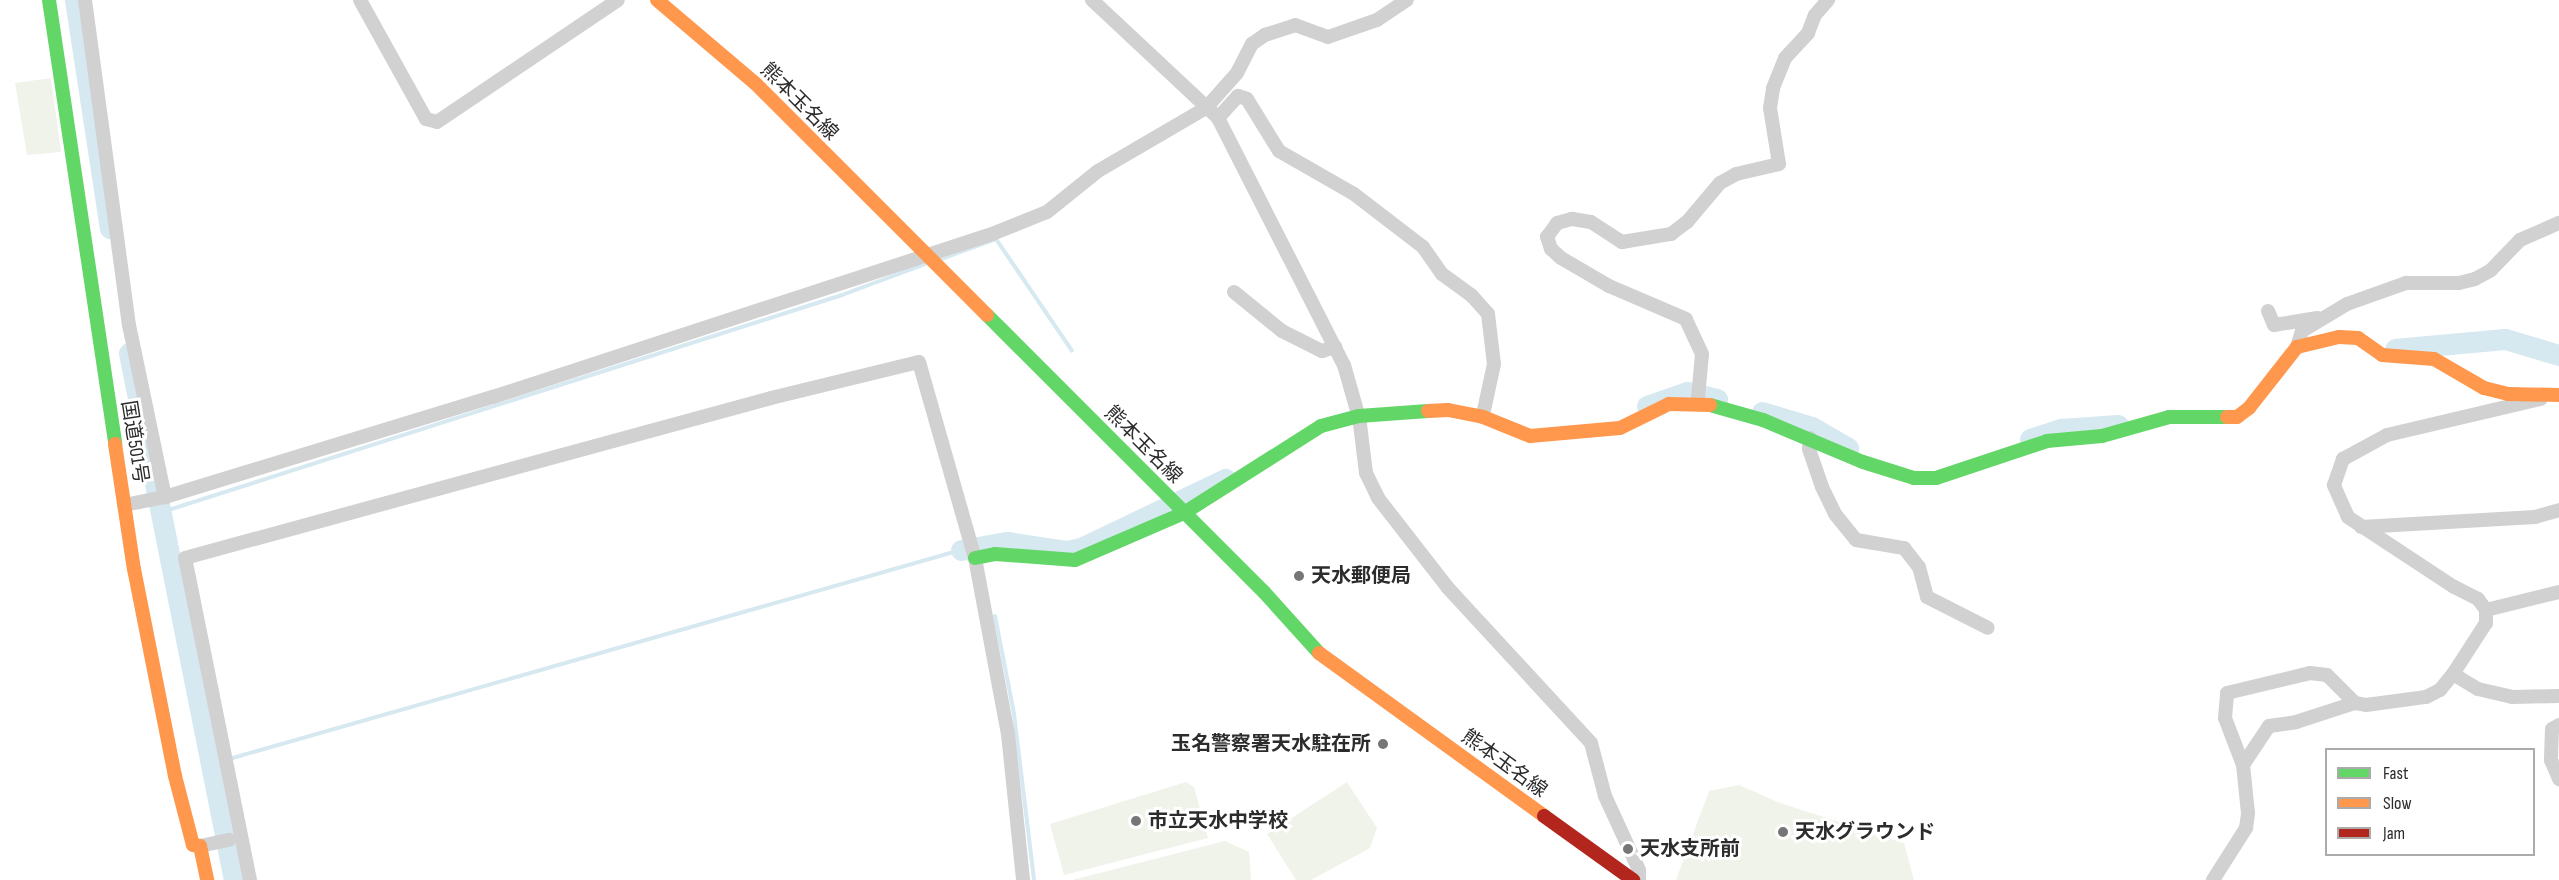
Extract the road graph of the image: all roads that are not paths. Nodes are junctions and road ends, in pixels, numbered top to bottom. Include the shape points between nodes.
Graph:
1 (49, 0) edge
2 (85, 0) edge
3 (360, 0) edge
4 (618, 0) edge
5 (657, 0) edge
6 (1092, 0) edge
7 (1407, 0) edge
8 (1828, 0) edge
9 (1206, 108) junction
10 (1218, 118) junction
11 (2559, 223) edge
12 (931, 259) junction
13 (1234, 292) dead end
14 (2268, 311) dead end
15 (2325, 317) junction
16 (1335, 347) junction
17 (2296, 347) junction
18 (2559, 396) edge
19 (1697, 400) junction
20 (1358, 412) junction
21 (1483, 415) junction
22 (1810, 438) junction
23 (160, 498) junction
24 (130, 504) junction
25 (1181, 510) junction
26 (2559, 510) edge
27 (2361, 527) junction
28 (972, 550) junction
29 (2559, 592) edge
30 (2486, 610) junction
31 (1988, 628) dead end
32 (2453, 674) junction
33 (2559, 696) edge
34 (2355, 703) junction
35 (2559, 724) edge
36 (2243, 765) junction
37 (2559, 779) edge
38 (229, 840) dead end
39 (205, 845) junction
40 (207, 880) edge
41 (250, 880) edge
42 (1023, 880) edge
43 (1633, 880) edge
44 (1639, 880) edge
45 (2213, 880) edge

1 - 24 main road, 国道501号
2 - 23 street via 129,325
3 - 4 street via 426,119 437,122
5 - 12 main road, 熊本玉名線 via 755,83
6 - 9 street
7 - 9 street via 1377,20 1328,37 1295,25 1264,35 1252,44 1237,73
8 - 19 street via 1815,15 1808,33 1785,58 1773,88 1770,108 1779,164 1736,174 1720,183 1687,222 1671,234 1622,242 1591,222 1572,219 1557,223 1547,237 1551,249 1561,258 1610,286 1686,319 1702,354 1703,374
9 - 10 street
9 - 12 street via 1098,171 1047,212
10 - 16 street
10 - 21 street via 1238,96 1247,99 1279,151 1354,194 1423,247 1442,274 1472,296 1488,314 1493,354 1490,396
11 - 15 street via 2520,240 2491,270 2475,279 2459,284 2406,283 2347,304
12 - 23 street
12 - 25 main road, 熊本玉名線
13 - 16 street via 1282,331 1322,351
14 - 15 street via 2274,326
15 - 17 street via 2302,331
16 - 20 street
17 - 18 main road via 2339,337 2358,338 2382,355 2434,359 2484,388 2508,394
17 - 22 main road via 2249,408 2236,417 2169,417 2102,436 2047,441 1935,478 1914,478 1863,462
18 - 27 street via 2387,435 2363,445 2343,459 2334,485 2348,517
19 - 21 main road via 1669,404 1620,428 1602,432 1530,436
19 - 22 main road
20 - 21 main road via 1448,410
20 - 25 main road via 1321,426
20 - 44 street via 1366,473 1378,498 1448,588 1591,743 1605,796 1640,870
22 - 31 street via 1809,449 1822,487 1835,514 1856,540 1904,548 1919,567 1927,597
23 - 24 street
24 - 39 main road, 国道501号 via 175,776 193,844
25 - 28 main road via 1075,560
25 - 43 main road, 熊本玉名線 via 1316,651
26 - 27 street via 2535,517
27 - 30 street via 2478,599
28 - 41 street via 919,362 771,398 185,558
28 - 42 street via 1008,734
29 - 30 street
30 - 32 street via 2486,623 2479,637
32 - 33 street via 2478,689 2512,697
32 - 34 street via 2440,690 2426,697
34 - 36 street via 2296,722 2269,726
34 - 36 street via 2326,675 2310,673 2227,693 2225,718
35 - 37 street via 2553,729 2551,759
36 - 45 street via 2246,828
38 - 39 street
39 - 40 main road, 国道501号

